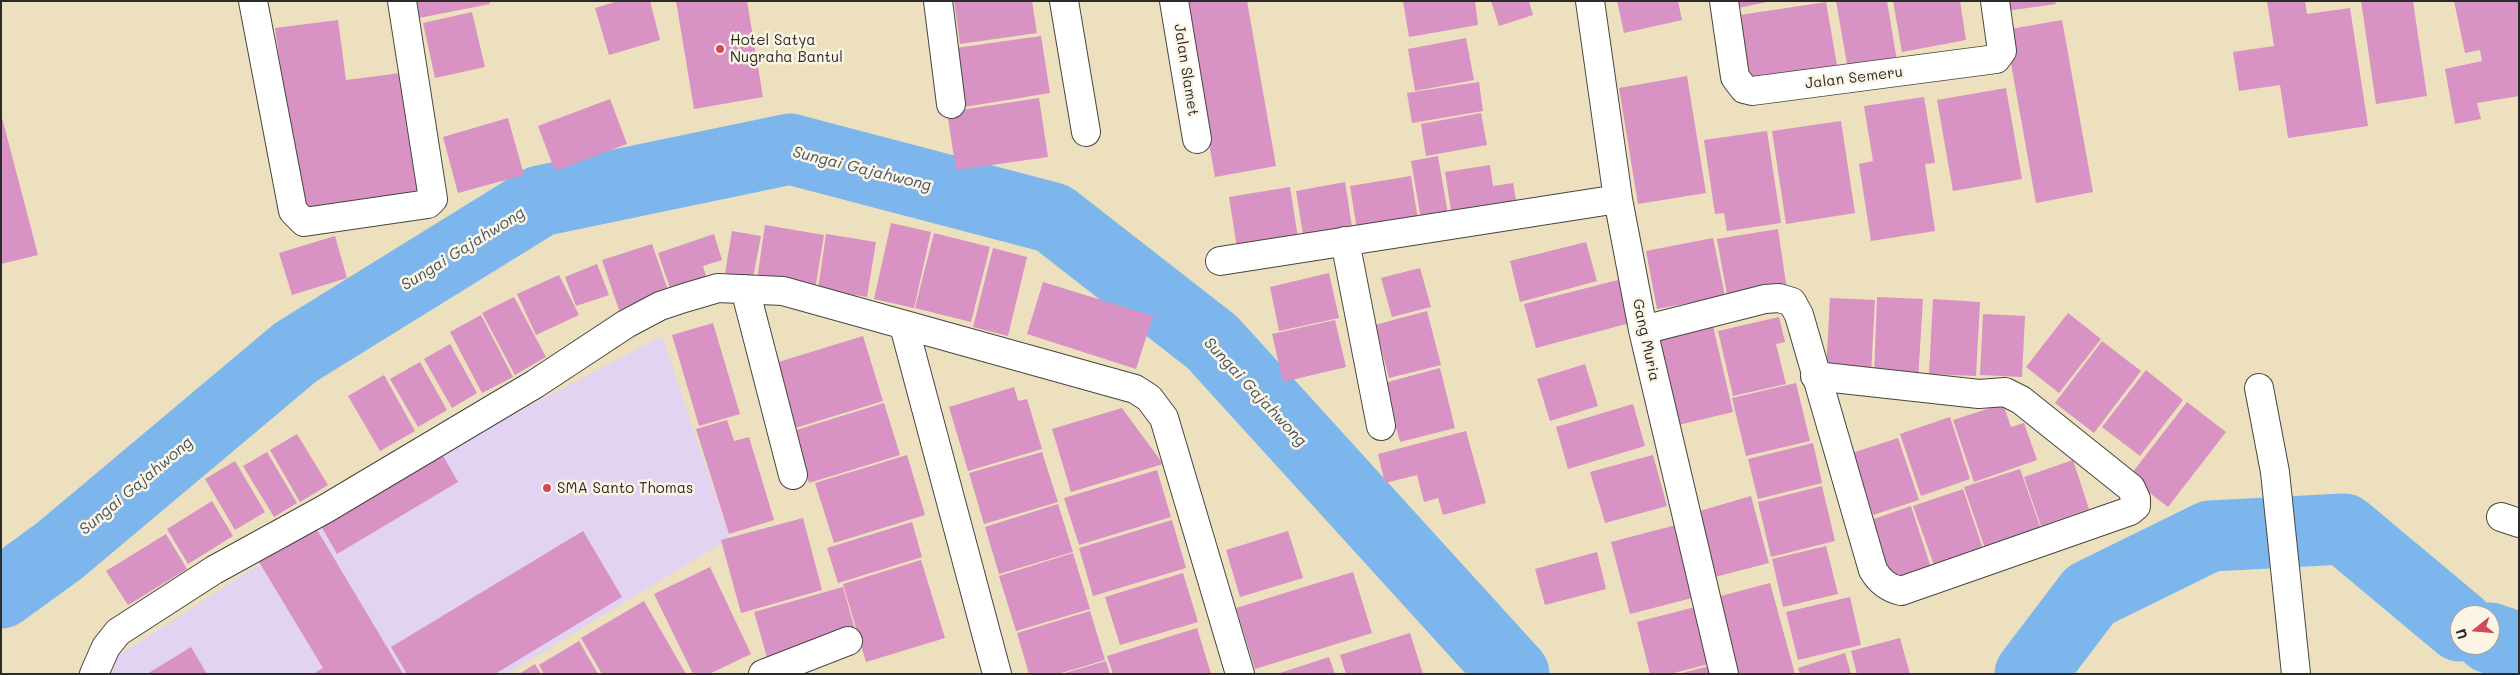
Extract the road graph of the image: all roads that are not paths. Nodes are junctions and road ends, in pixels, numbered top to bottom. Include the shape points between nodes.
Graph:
1 (253, 1) edge
2 (402, 1) edge
3 (938, 1) edge
4 (1064, 1) edge
5 (1174, 1) edge
6 (1590, 1) edge
7 (1724, 1) edge
8 (1995, 1) edge
9 (951, 104) dead end
10 (1086, 132) dead end
11 (1197, 139) dead end
12 (1618, 199) junction
13 (1345, 241) junction
14 (1220, 261) dead end
15 (745, 289) junction
16 (904, 326) junction
17 (1643, 330) junction
18 (1815, 376) junction
19 (2260, 388) dead end
20 (1381, 426) dead end
21 (793, 475) dead end
22 (848, 641) dead end
23 (94, 674) edge
24 (763, 674) edge
25 (997, 674) edge
26 (1240, 674) edge
27 (1724, 674) edge
28 (2296, 674) edge

1 - 2 street via 293,211 304,222 428,204 433,199
3 - 9 street
4 - 10 street
5 - 11 street, Jalan Slamet
6 - 12 street, Gang Muria
7 - 8 street, Jalan Semeru via 1734,77 1744,89 1752,91 1996,60 2002,51
12 - 13 street
12 - 17 street, Gang Muria
13 - 14 street
13 - 20 street
15 - 16 street via 783,291
15 - 21 street
15 - 23 street via 718,288 684,298 660,306 626,324 535,384 214,570 118,632 106,647
16 - 25 street
16 - 26 street via 1135,389 1149,398 1164,418
17 - 18 street via 1780,298 1792,302 1799,315
17 - 27 street, Gang Muria
18 - 18 street via 1979,394 2005,392 2021,400 2132,488 2136,506 2130,512 1901,592 1885,586 1873,570
19 - 28 street via 2275,472
22 - 24 street

